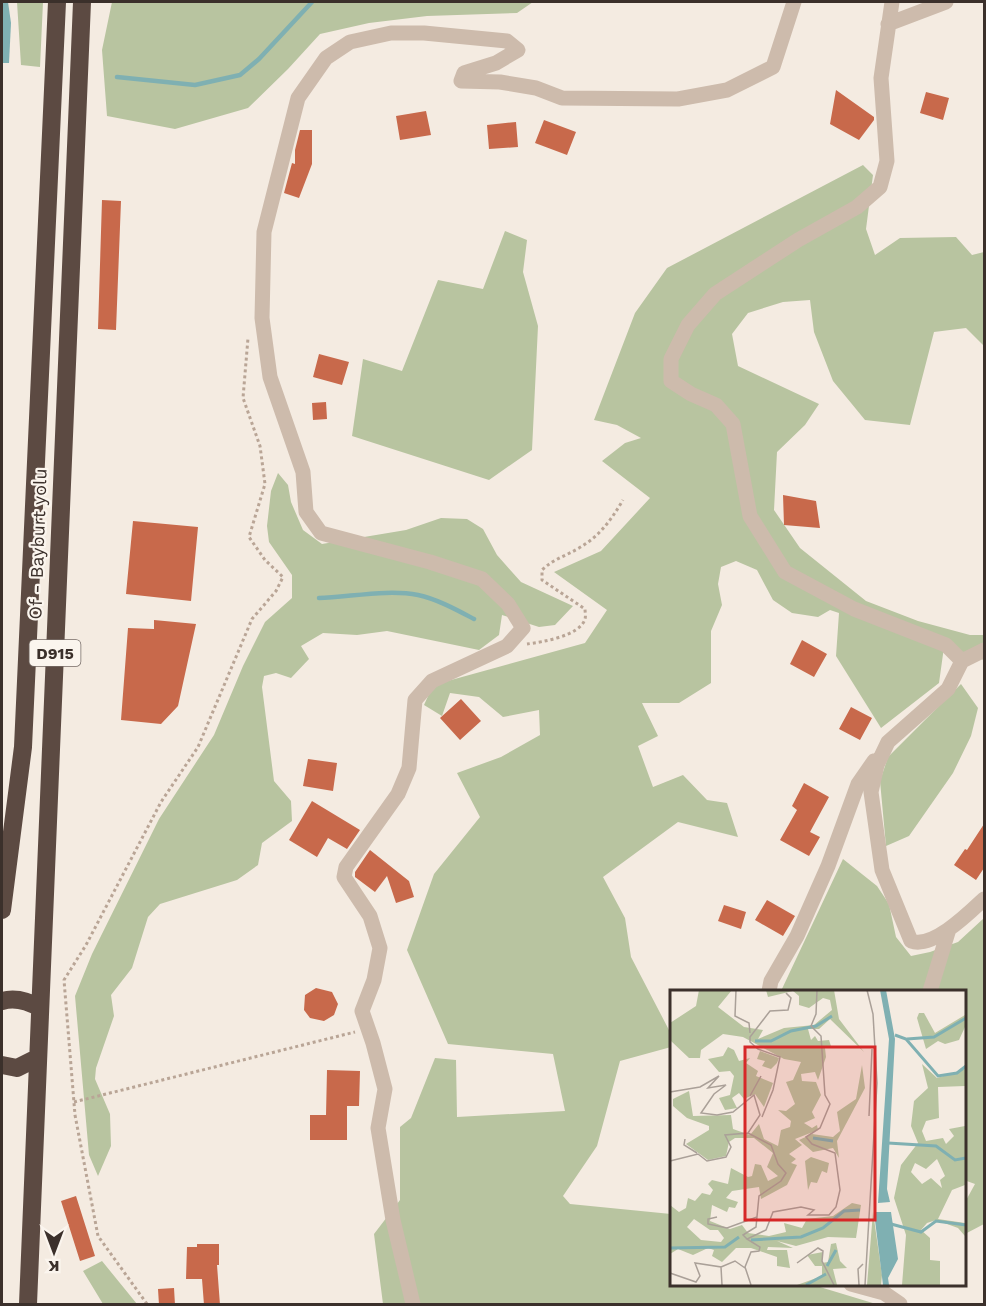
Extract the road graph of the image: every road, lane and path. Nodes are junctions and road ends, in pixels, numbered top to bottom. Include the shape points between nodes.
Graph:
1 (57, 2) edge
2 (82, 2) edge
3 (794, 2) edge
4 (892, 2) edge
5 (946, 2) edge
6 (888, 24) junction
7 (249, 334) dead end
8 (623, 500) dead end
9 (507, 646) junction
10 (984, 650) edge
11 (962, 661) junction
12 (888, 742) junction
13 (984, 899) edge
14 (2, 910) edge
15 (949, 929) junction
16 (769, 990) edge
17 (930, 990) edge
18 (2, 1001) edge
19 (40, 1008) junction
20 (368, 1029) junction
21 (38, 1058) junction
22 (2, 1065) edge
23 (74, 1102) junction
24 (855, 1285) edge
25 (28, 1305) edge
26 (147, 1305) edge
27 (413, 1305) edge
28 (900, 1305) edge

1 - 14 highway, Of - Bayburt yolu / D915 via 23,747
2 - 19 highway, Of - Bayburt yolu / D915
3 - 9 street via 773,67 727,90 678,99 562,98 537,88 461,81 464,73 518,51 507,41 391,33 350,42 326,58 298,98 264,232 262,318 270,377 303,472 306,512 321,533 482,579 508,604 523,628
4 - 6 street
5 - 6 street
6 - 11 street via 881,78 887,161 880,187 857,207 715,294 688,325 671,359 671,381 716,405 733,424 750,516 785,572 854,609 946,645
7 - 23 path via 243,399 260,446 265,484 249,537 283,577 252,620 198,747 161,802 64,980
8 - 9 path via 598,535 543,570 543,580 585,609 585,620 579,628 550,640
9 - 20 street via 432,681 415,700 409,768 402,785 346,867 344,877 370,916 380,948 374,980 362,1011
10 - 11 street
11 - 12 street via 948,689
12 - 15 street via 877,765 871,792 882,870 911,941 933,939
12 - 16 street via 858,784 828,866
13 - 15 street
15 - 17 street
18 - 19 highway via 30,1002
19 - 21 highway, Of - Bayburt yolu / D915
20 - 23 path
20 - 27 street via 385,1089 378,1128 393,1220
21 - 22 highway via 16,1068
21 - 25 highway, Of - Bayburt yolu / D915
23 - 26 path via 98,1236
24 - 28 street via 884,1293

